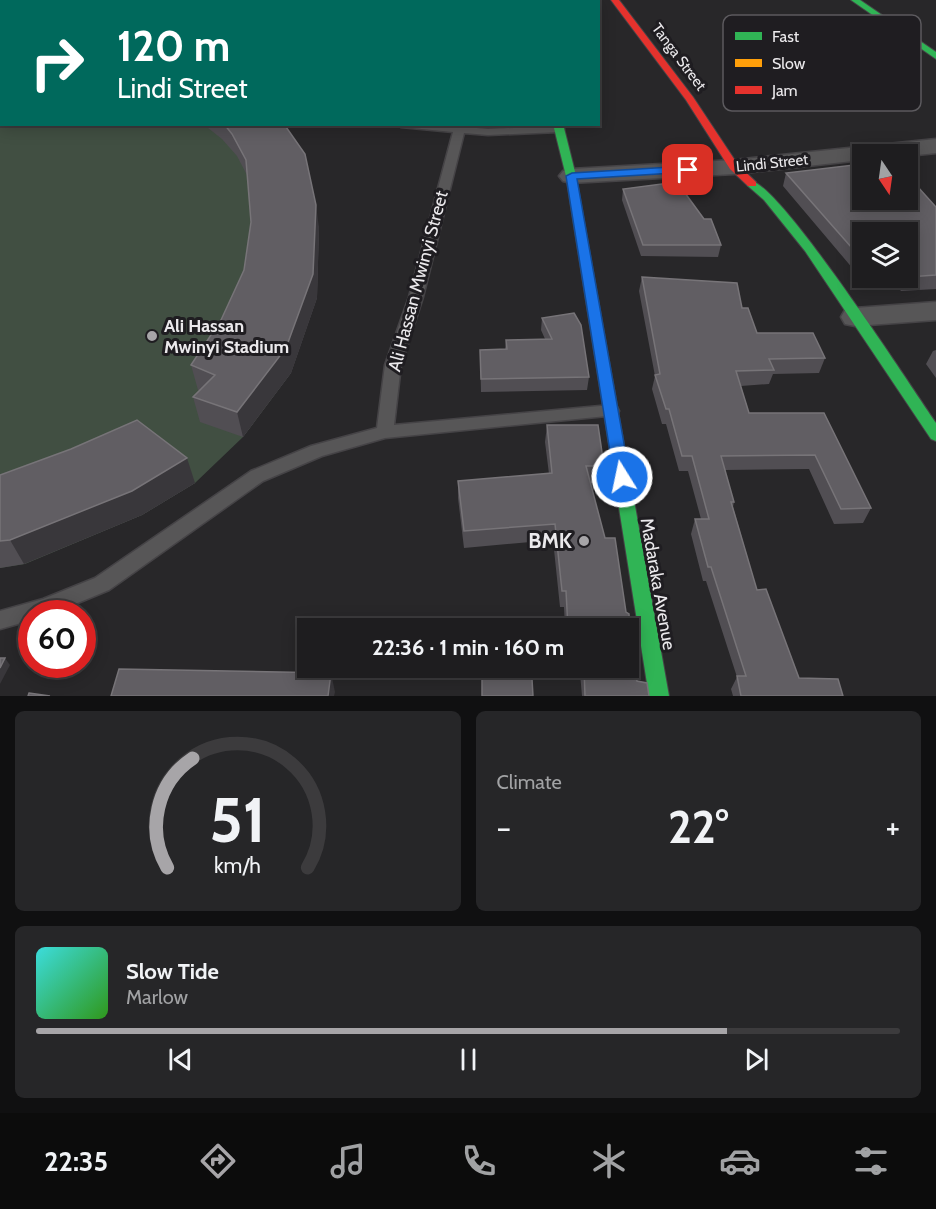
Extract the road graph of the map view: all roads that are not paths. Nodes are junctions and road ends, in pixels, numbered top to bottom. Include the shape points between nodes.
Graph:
1 (615, 0) edge
2 (855, 0) edge
3 (877, 15) edge
4 (921, 46) edge
5 (936, 56) edge
6 (430, 126) edge
7 (558, 127) edge
8 (460, 128) edge
9 (936, 146) edge
10 (734, 167) junction
11 (572, 176) junction
12 (936, 311) edge
13 (855, 317) junction
14 (611, 411) junction
15 (385, 432) junction
16 (936, 435) edge
17 (0, 620) edge
18 (659, 696) edge

1 - 10 street, Tanga Street via 690,99
2 - 3 street
4 - 5 street
6 - 8 lane
7 - 8 lane via 516,132
7 - 11 street, Madaraka Avenue
8 - 15 lane, Ali Hassan Mwinyi Street via 416,297 393,365
9 - 10 street, Lindi Street
10 - 11 street, Lindi Street
10 - 13 street, Tanga Street via 768,198
11 - 14 street, Madaraka Avenue
12 - 13 street
13 - 16 street, Tanga Street
14 - 15 lane
14 - 18 street, Madaraka Avenue
15 - 17 lane via 317,451 257,476 102,584

